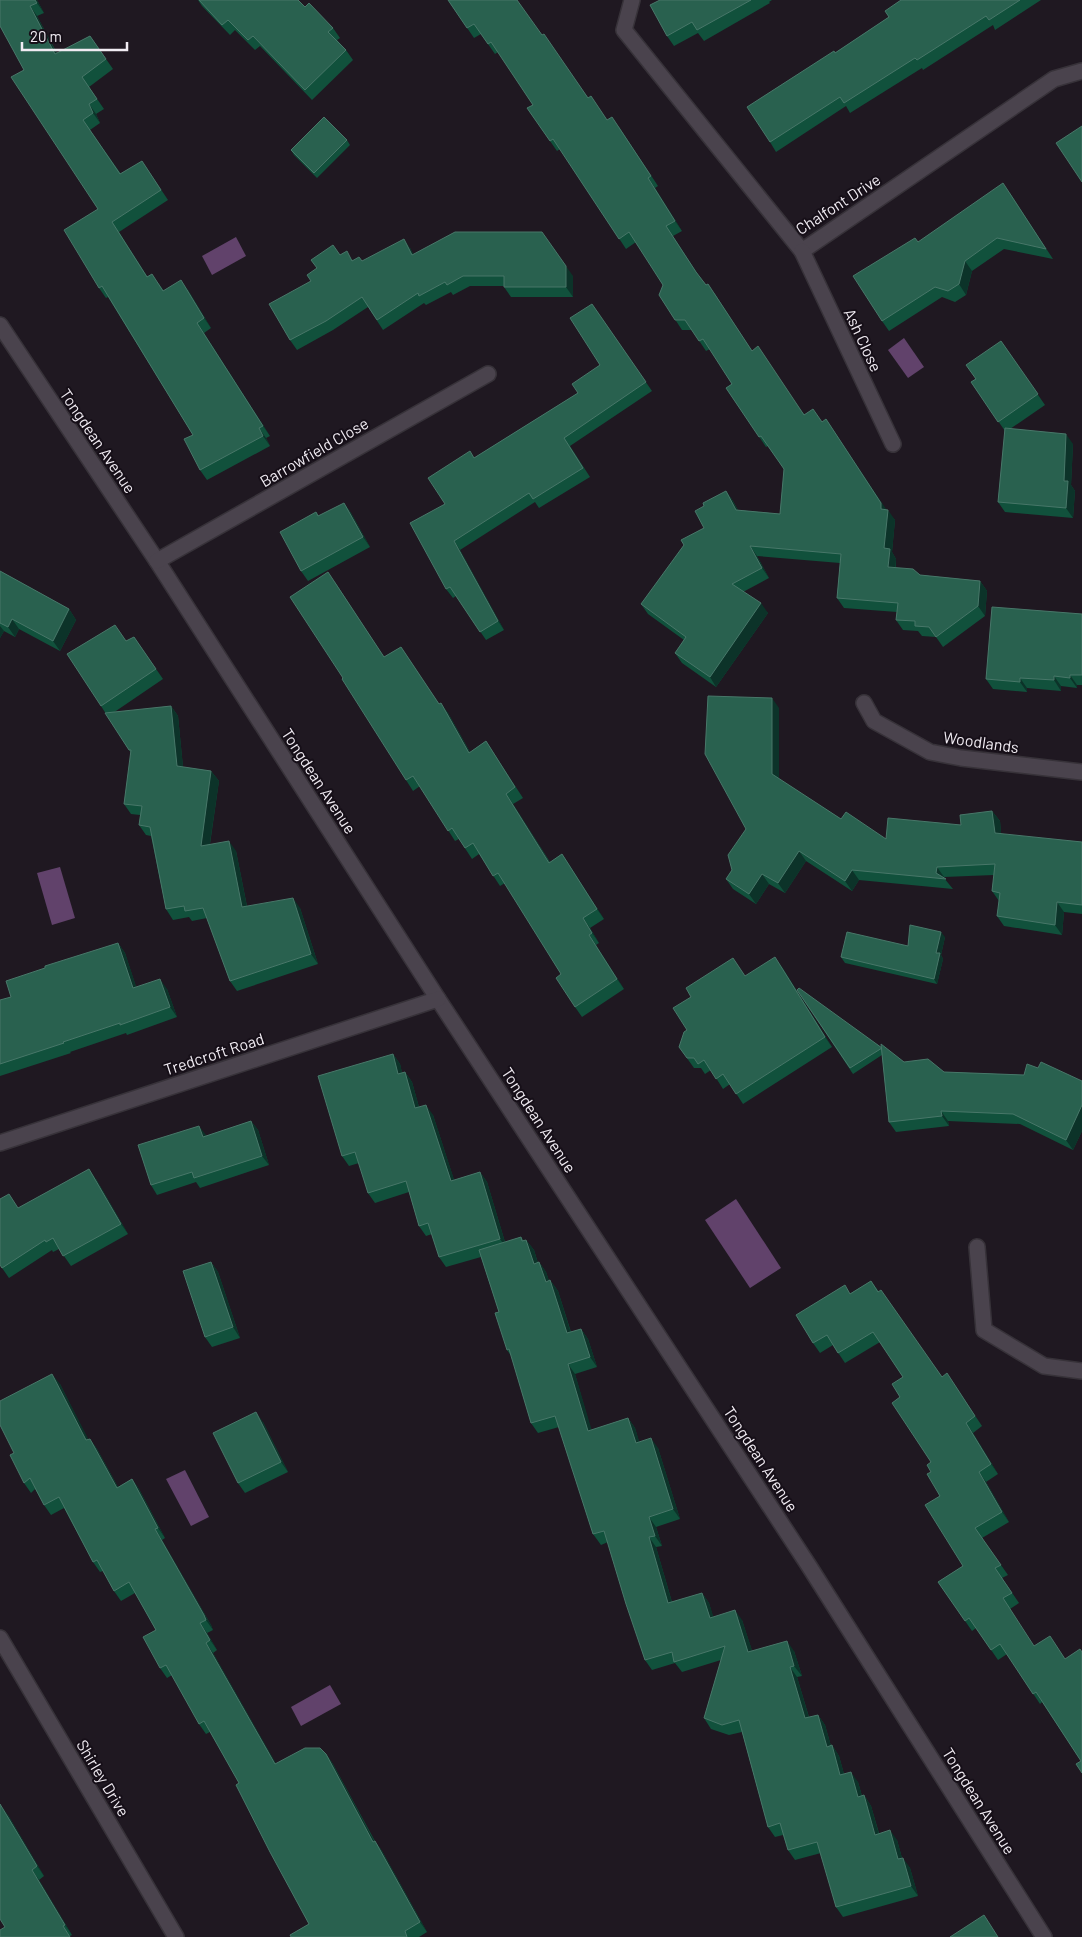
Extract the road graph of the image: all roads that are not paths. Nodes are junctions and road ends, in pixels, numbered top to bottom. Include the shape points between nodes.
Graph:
1 (632, 0) edge
2 (1082, 72) edge
3 (802, 251) junction
4 (0, 325) edge
5 (488, 374) dead end
6 (893, 444) dead end
7 (157, 562) junction
8 (864, 703) dead end
9 (1082, 772) edge
10 (438, 999) junction
11 (0, 1143) edge
12 (978, 1248) dead end
13 (1082, 1371) edge
14 (0, 1638) edge
15 (176, 1937) edge
16 (1044, 1937) edge

1 - 3 street, Chalfont Drive via 624,30
2 - 3 street, Chalfont Drive via 1054,79
3 - 6 street, Ash Close
4 - 7 street, Tongdean Avenue
5 - 7 street, Barrowfield Close
7 - 10 street, Tongdean Avenue
8 - 9 street, Woodlands via 874,721 930,752
10 - 11 street, Tredcroft Road
10 - 16 street, Tongdean Avenue via 809,1566
12 - 13 street via 984,1330 1044,1366
14 - 15 street, Shirley Drive

